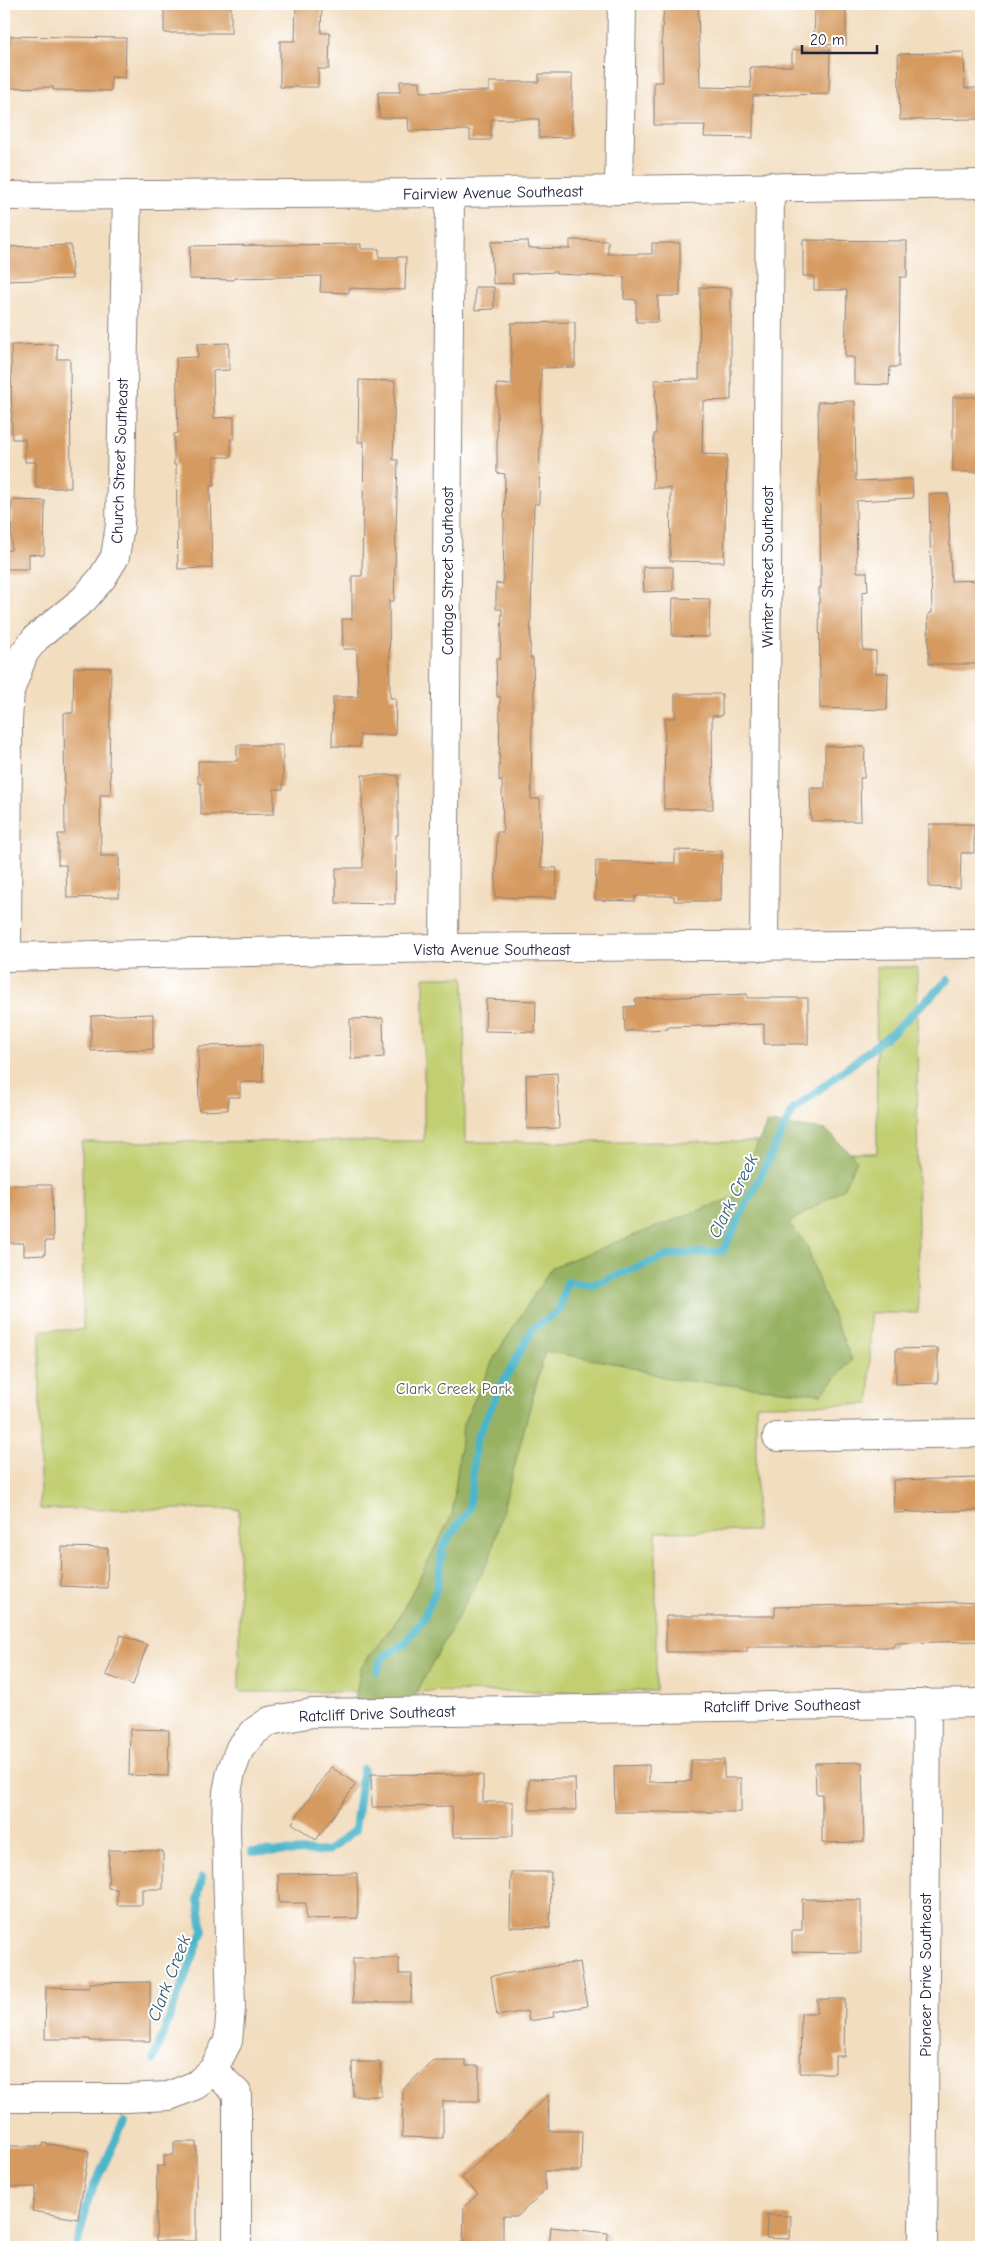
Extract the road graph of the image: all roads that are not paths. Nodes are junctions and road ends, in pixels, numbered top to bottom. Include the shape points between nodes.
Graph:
1 (622, 4) edge
2 (981, 184) edge
3 (770, 186) junction
4 (619, 190) junction
5 (450, 194) junction
6 (127, 195) junction
7 (4, 196) edge
8 (981, 944) edge
9 (764, 947) junction
10 (444, 948) junction
11 (5, 957) edge
12 (981, 1433) edge
13 (777, 1437) dead end
14 (927, 1703) junction
15 (981, 1703) edge
16 (213, 2070) junction
17 (4, 2098) edge
18 (237, 2247) edge
19 (923, 2247) edge

1 - 4 street
2 - 3 street, Fairview Avenue Southeast
3 - 4 street, Fairview Avenue Southeast
3 - 9 street, Winter Street Southeast
4 - 5 street, Fairview Avenue Southeast
5 - 6 street, Fairview Avenue Southeast
5 - 10 street, Cottage Street Southeast
6 - 7 street, Fairview Avenue Southeast
6 - 11 street, Church Street Southeast via 120,525 115,557 84,598 30,645 10,691
8 - 9 street, Vista Avenue Southeast
9 - 10 street, Vista Avenue Southeast
10 - 11 street, Vista Avenue Southeast
12 - 13 street
14 - 15 street, Ratcliff Drive Southeast
14 - 16 street, Ratcliff Drive Southeast via 330,1712 270,1721 255,1731 240,1748 227,1792 231,2008 228,2041
14 - 19 street, Pioneer Drive Southeast
16 - 17 street, Ratcliff Drive Southeast via 196,2086 170,2096
16 - 18 street via 238,2093

